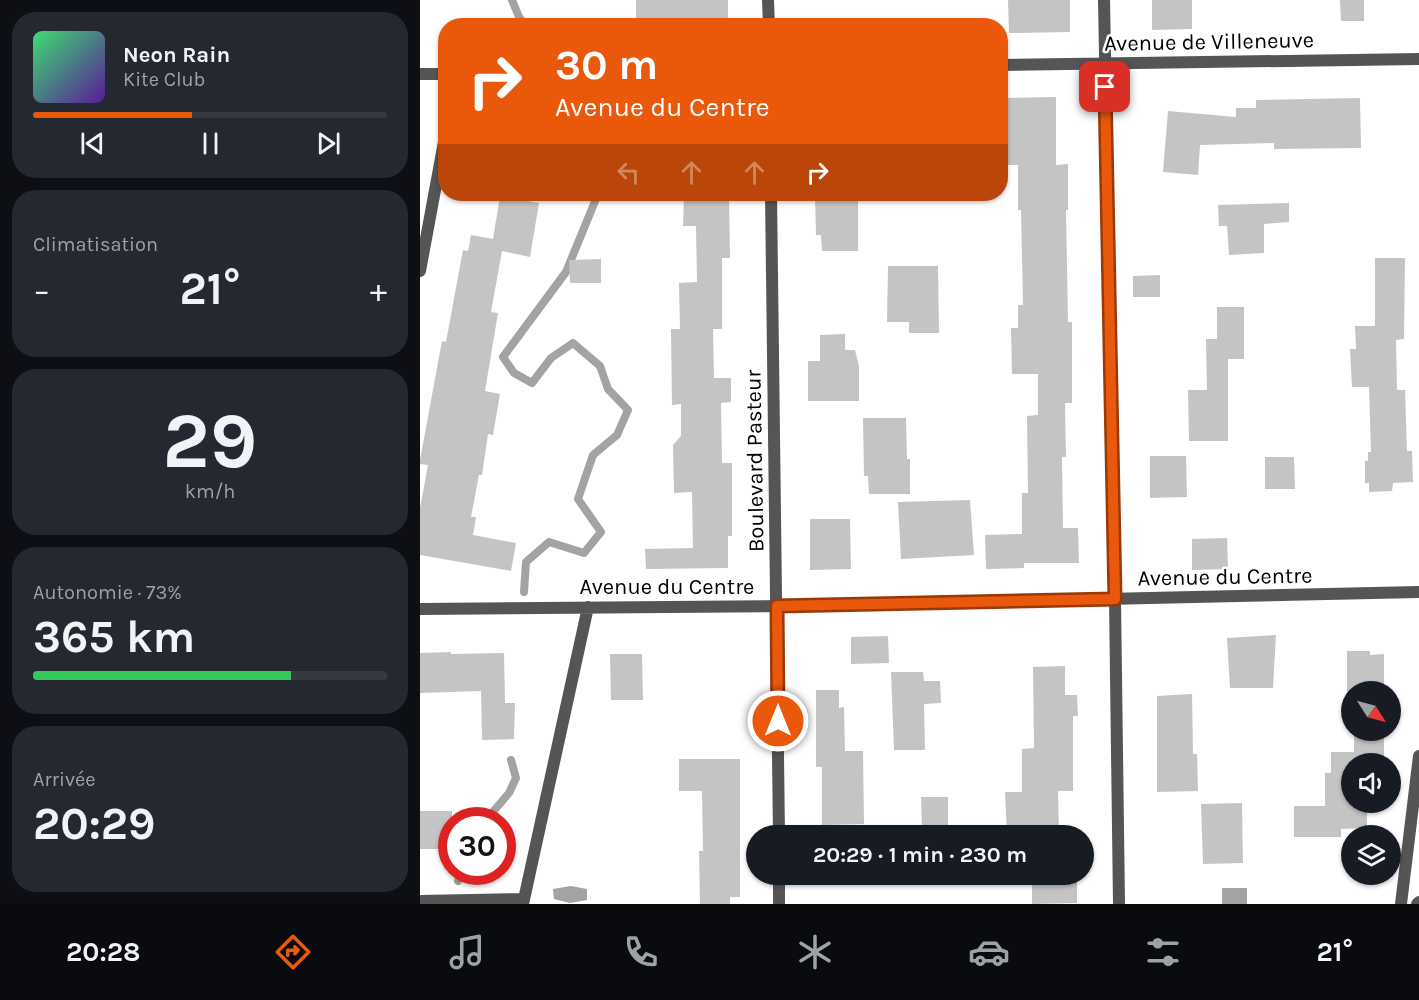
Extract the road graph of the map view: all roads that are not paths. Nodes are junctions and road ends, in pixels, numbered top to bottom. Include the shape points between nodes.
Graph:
1 (768, 0) edge
2 (1104, 0) edge
3 (769, 18) edge
4 (1419, 59) edge
5 (1105, 63) junction
6 (1008, 65) edge
7 (420, 74) edge
8 (438, 74) edge
9 (438, 174) edge
10 (771, 201) edge
11 (420, 271) edge
12 (1419, 592) edge
13 (1115, 599) junction
14 (777, 606) junction
15 (588, 607) junction
16 (420, 609) edge
17 (1419, 756) edge
18 (779, 825) edge
19 (779, 885) edge
20 (420, 901) edge
21 (523, 902) edge
22 (779, 904) edge
23 (1119, 904) edge
24 (1401, 904) edge

1 - 3 street
2 - 5 street
4 - 5 street, Avenue de Villeneuve
5 - 6 street, Avenue de Villeneuve
5 - 13 street
7 - 8 street
9 - 11 street
10 - 14 street, Boulevard Pasteur
12 - 13 street, Avenue du Centre
13 - 14 street, Avenue du Centre
13 - 23 street
14 - 15 street, Avenue du Centre
14 - 18 street, Boulevard Pasteur
15 - 16 street, Avenue du Centre
15 - 21 street
17 - 24 street
19 - 22 street
20 - 21 street

